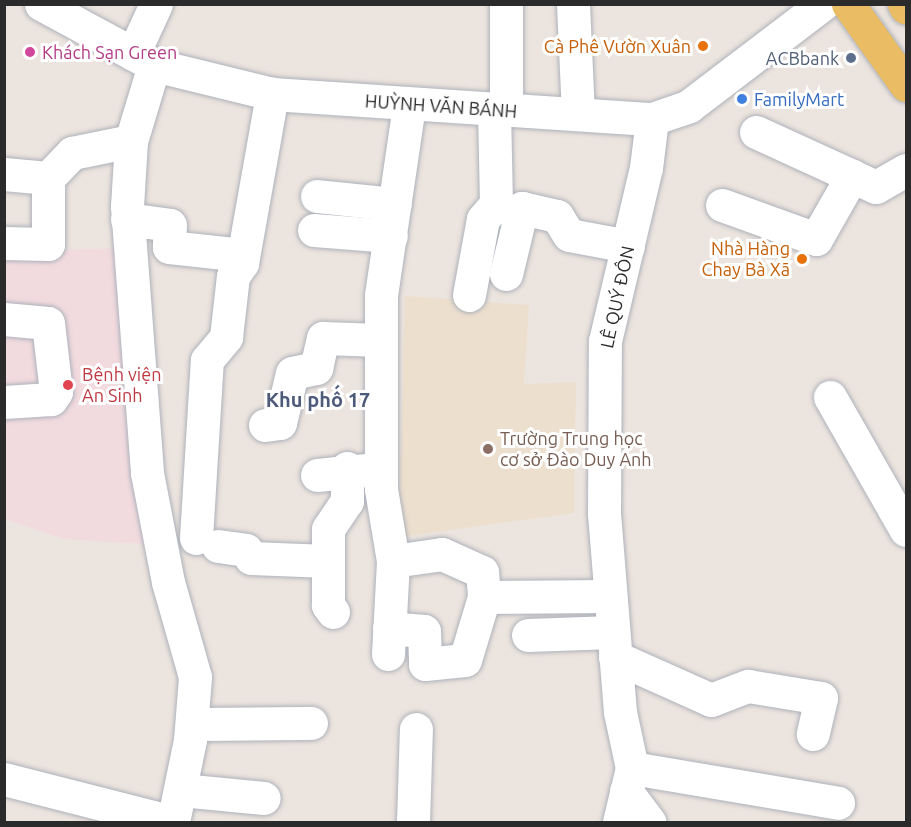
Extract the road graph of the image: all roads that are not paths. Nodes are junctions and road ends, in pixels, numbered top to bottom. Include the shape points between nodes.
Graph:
1 (41, 4) edge
2 (156, 4) edge
3 (506, 4) edge
4 (573, 4) edge
5 (823, 4) edge
6 (848, 4) edge
7 (144, 59) junction
8 (906, 85) edge
9 (272, 94) junction
10 (409, 105) junction
11 (500, 110) junction
12 (578, 114) junction
13 (652, 119) junction
14 (756, 132) dead end
15 (131, 141) junction
16 (906, 170) edge
17 (4, 174) edge
18 (852, 176) junction
19 (48, 178) junction
20 (317, 196) dead end
21 (395, 204) junction
22 (722, 205) dead end
23 (127, 219) junction
24 (314, 230) dead end
25 (391, 236) junction
26 (4, 243) edge
27 (628, 246) junction
28 (243, 255) junction
29 (506, 274) dead end
30 (469, 295) dead end
31 (4, 319) edge
32 (381, 340) junction
33 (830, 397) dead end
34 (4, 402) edge
35 (265, 425) dead end
36 (381, 471) junction
37 (906, 530) edge
38 (328, 561) junction
39 (393, 561) junction
40 (610, 596) junction
41 (484, 597) junction
42 (333, 612) dead end
43 (528, 635) dead end
44 (614, 645) junction
45 (311, 723) dead end
46 (192, 724) junction
47 (416, 729) dead end
48 (813, 734) dead end
49 (4, 778) edge
50 (629, 779) junction
51 (181, 790) junction
52 (264, 798) dead end
53 (838, 803) dead end
54 (173, 822) edge
55 (413, 822) edge
56 (619, 822) edge
57 (650, 822) edge

1 - 7 street, HUỲNH VĂN BÁNH
2 - 7 street
3 - 11 street
4 - 12 street
5 - 13 street, HUỲNH VĂN BÁNH via 689,106
6 - 8 main road
7 - 9 street, HUỲNH VĂN BÁNH
7 - 15 street
9 - 10 street, HUỲNH VĂN BÁNH
9 - 28 street
10 - 11 street, HUỲNH VĂN BÁNH
10 - 21 street
11 - 12 street, HUỲNH VĂN BÁNH
11 - 30 street via 496,204 483,219
12 - 13 street, HUỲNH VĂN BÁNH
13 - 27 street, LÊ QUÝ ÐÔN
14 - 18 street
15 - 19 street via 72,153
15 - 23 street
16 - 18 street via 876,188
17 - 19 street
18 - 22 street via 816,239
19 - 26 street via 48,244
20 - 21 street
21 - 25 street
23 - 28 street via 170,225 169,247
23 - 46 street via 147,473 168,582 195,677
24 - 25 street
25 - 32 street
27 - 29 street via 569,235 557,216 522,208
27 - 40 street, LÊ QUÝ ÐÔN via 605,341 602,449
28 - 38 street via 232,276 226,337 207,360 207,542 246,550 250,558
31 - 34 street via 48,322 57,392 51,399
32 - 35 street via 323,338 316,368 292,373 280,423
32 - 36 street
33 - 37 street
36 - 38 street via 332,472 347,501 328,529
36 - 39 street
38 - 42 street via 328,604
39 - 41 street via 442,554 482,572
39 - 41 street via 389,641 424,631 425,664 465,660
40 - 41 street
40 - 44 street, LÊ QUÝ ÐÔN
43 - 44 street
44 - 48 street via 711,700 748,686 821,698
44 - 50 street, LÊ QUÝ ÐÔN
45 - 46 street
46 - 51 street
47 - 55 street
49 - 54 street
50 - 53 street
50 - 56 street
50 - 57 street
51 - 52 street
51 - 54 street

